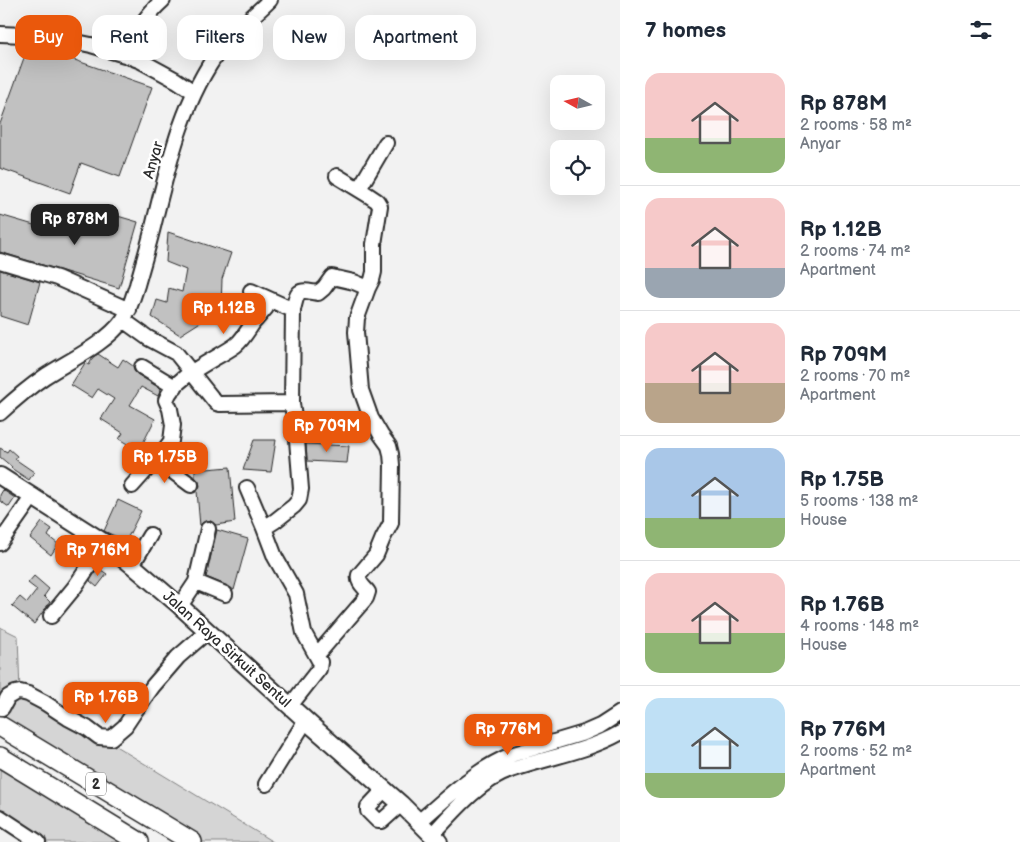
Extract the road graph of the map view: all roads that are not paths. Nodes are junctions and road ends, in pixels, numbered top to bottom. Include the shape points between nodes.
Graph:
1 (163, 0) edge
2 (270, 0) edge
3 (148, 15) edge
4 (0, 34) edge
5 (92, 45) edge
6 (138, 60) edge
7 (194, 92) junction
8 (386, 143) dead end
9 (337, 176) dead end
10 (359, 189) junction
11 (0, 261) edge
12 (368, 288) junction
13 (251, 291) dead end
14 (266, 308) dead end
15 (293, 310) junction
16 (126, 315) junction
17 (142, 367) dead end
18 (192, 372) junction
19 (175, 387) junction
20 (292, 403) junction
21 (0, 413) edge
22 (156, 460) junction
23 (0, 476) edge
24 (191, 485) dead end
25 (132, 486) dead end
26 (247, 488) dead end
27 (33, 496) junction
28 (264, 528) junction
29 (208, 529) dead end
30 (150, 535) dead end
31 (0, 543) edge
32 (105, 543) junction
33 (132, 565) junction
34 (196, 582) junction
35 (225, 594) dead end
36 (180, 606) junction
37 (51, 616) dead end
38 (208, 631) junction
39 (317, 655) junction
40 (290, 706) junction
41 (620, 713) edge
42 (1, 717) edge
43 (309, 723) junction
44 (620, 732) edge
45 (300, 743) dead end
46 (0, 757) edge
47 (266, 784) dead end
48 (474, 785) junction
49 (385, 789) junction
50 (401, 804) junction
51 (0, 817) edge
52 (419, 822) junction
53 (436, 838) edge
54 (38, 842) edge
55 (139, 842) edge
56 (192, 842) edge

1 - 3 street
2 - 7 street, Anyar via 223,46
4 - 5 street via 48,36
6 - 7 street
7 - 16 street, Anyar via 174,145 146,254
8 - 10 street
9 - 10 street
10 - 12 street via 380,206 374,244 374,272
11 - 16 street via 57,278
12 - 15 street via 332,277 318,293 302,291
12 - 39 street via 356,327 361,390 371,418 391,454 391,523 376,555 358,578 368,592 366,598
13 - 15 street
14 - 18 street via 238,344
15 - 20 street
16 - 18 street via 148,338 176,353
16 - 21 street, Anyar via 98,343 43,378
17 - 19 street
18 - 19 street
18 - 20 street via 216,403
19 - 22 street via 166,400 173,425 171,441
20 - 28 street via 301,489 299,500
22 - 24 street
22 - 25 street
23 - 27 main road, Jalan Raya Sirkuit Sentul
26 - 28 street
27 - 31 street
27 - 32 main road, Jalan Raya Sirkuit Sentul
28 - 39 street via 275,557 296,594 304,633
29 - 34 street
30 - 33 street
32 - 33 main road, Jalan Raya Sirkuit Sentul
32 - 37 street
33 - 36 main road, Jalan Raya Sirkuit Sentul
34 - 35 street
34 - 36 street
36 - 38 main road, Jalan Raya Sirkuit Sentul
38 - 40 main road, Jalan Raya Sirkuit Sentul
38 - 42 street via 178,657 125,726 111,738 98,737 45,703 20,692 8,697
39 - 40 street via 319,670
40 - 43 main road, Jalan Raya Sirkuit Sentul
41 - 48 street via 584,733 503,758
42 - 56 highway, 2
43 - 45 street
43 - 47 street
43 - 49 main road, Jalan Raya Sirkuit Sentul
44 - 48 street via 596,744 510,770
46 - 55 highway, 2
48 - 52 street via 448,796
48 - 53 street
49 - 50 main road, Jalan Raya Sirkuit Sentul
49 - 50 street via 368,809 378,821 382,822
50 - 52 main road, Jalan Raya Sirkuit Sentul
51 - 54 street
52 - 53 main road, Jalan Raya Sirkuit Sentul

